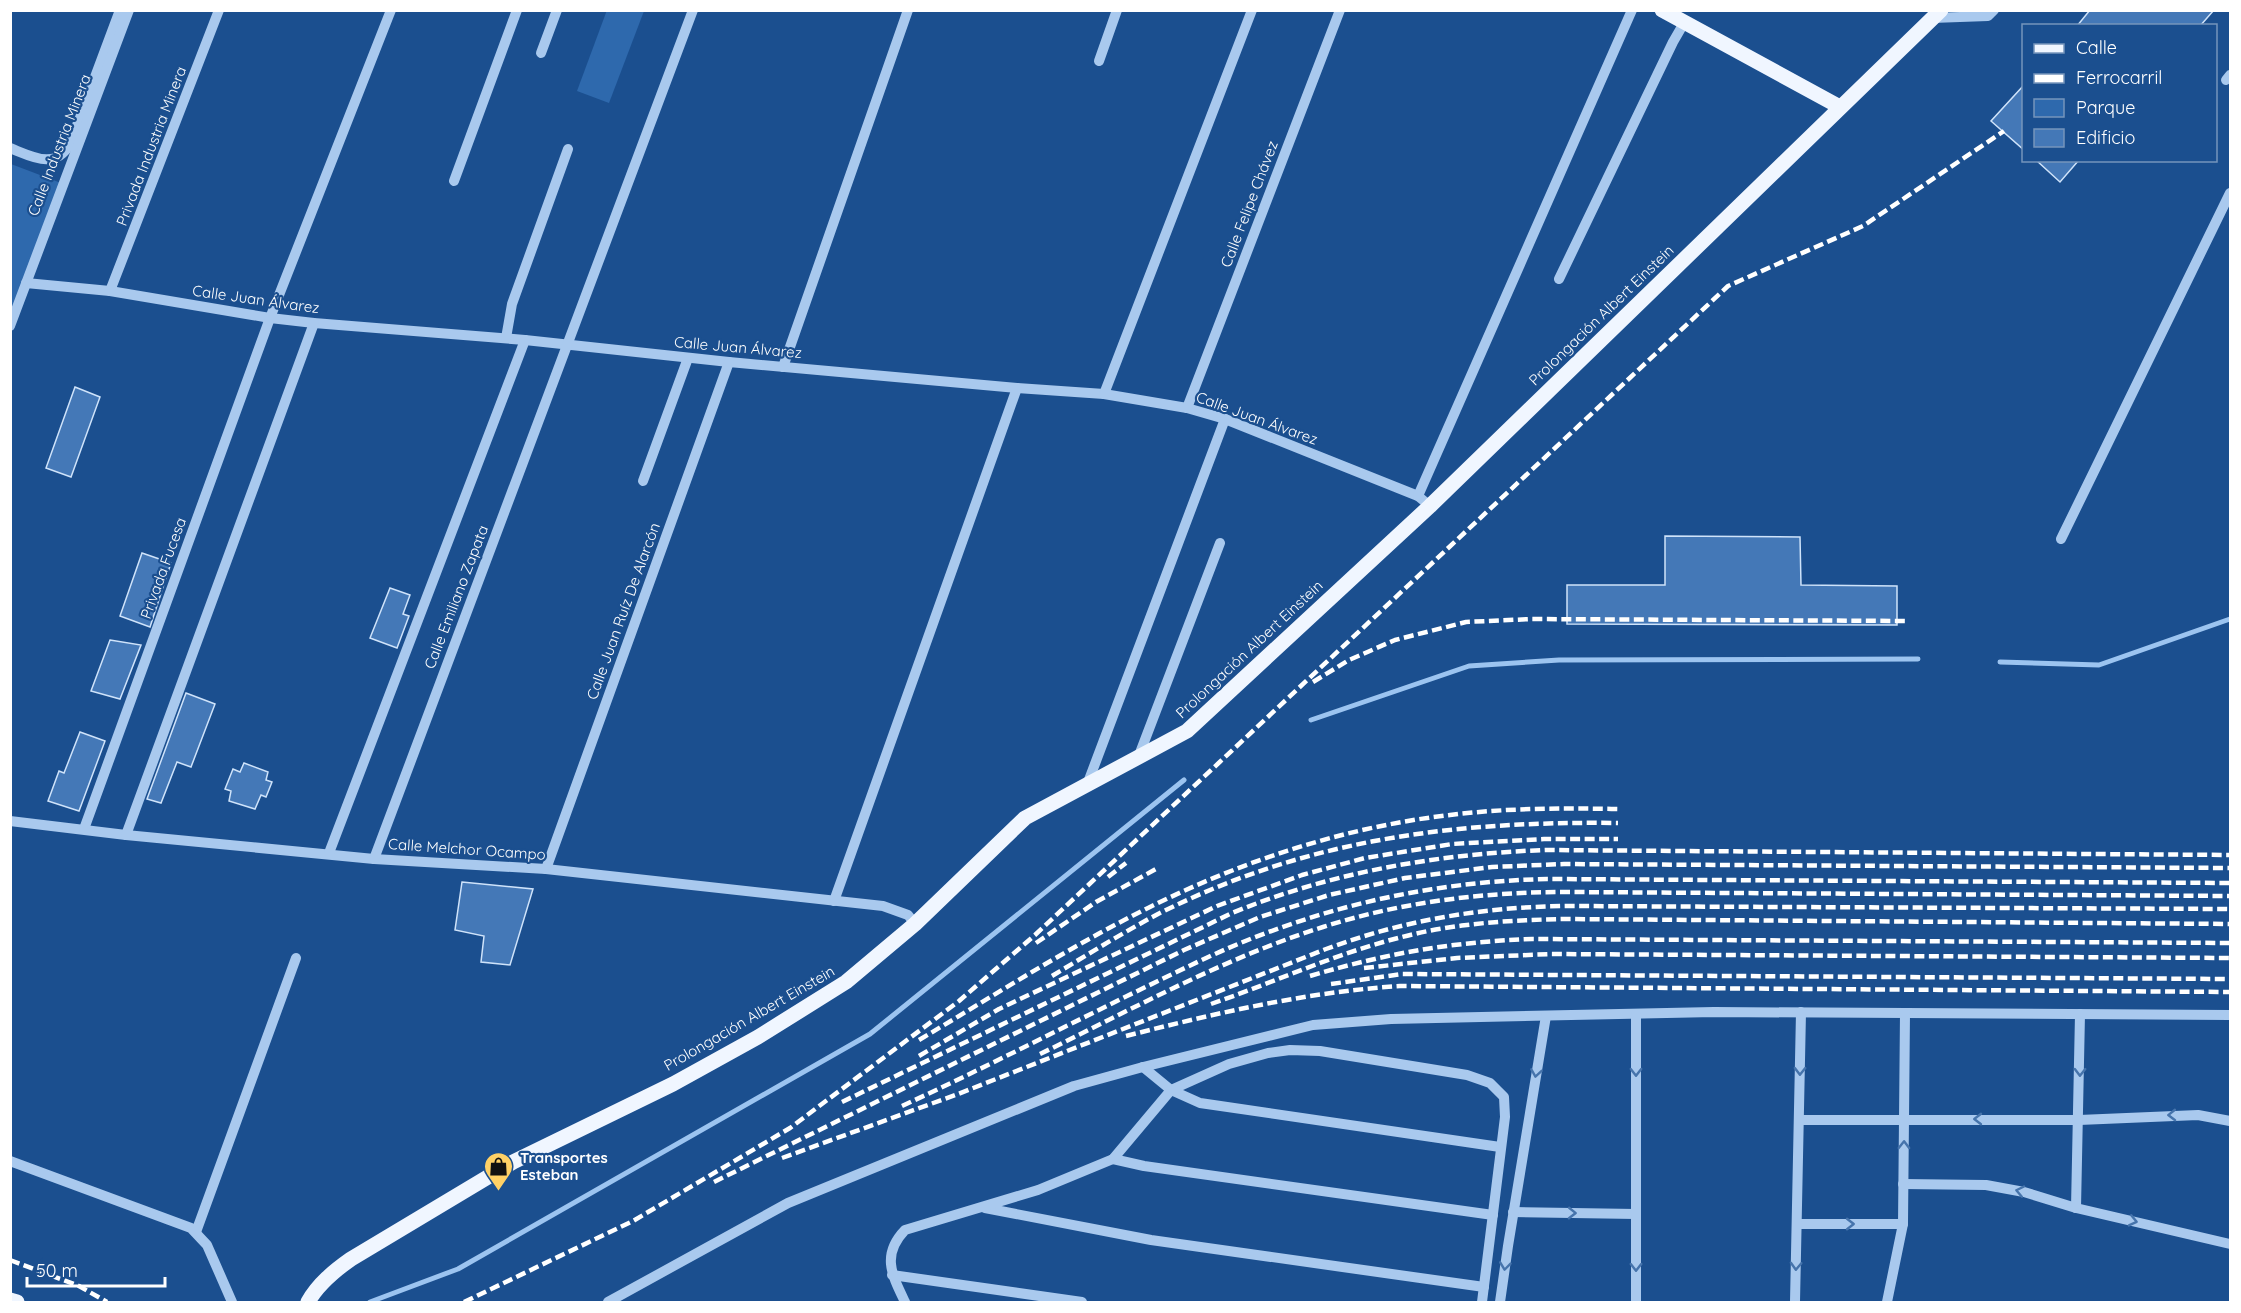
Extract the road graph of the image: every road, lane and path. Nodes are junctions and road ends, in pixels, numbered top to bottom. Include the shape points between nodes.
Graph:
1 (120, 10) edge
2 (129, 10) edge
3 (219, 10) edge
4 (391, 10) edge
5 (518, 10) edge
6 (557, 10) edge
7 (693, 10) edge
8 (908, 10) edge
9 (1117, 10) edge
10 (1252, 10) edge
11 (1340, 10) edge
12 (1632, 10) edge
13 (1662, 10) edge
14 (1994, 10) edge
15 (1937, 14) edge
16 (1684, 23) junction
17 (541, 53) dead end
18 (1099, 61) dead end
19 (1840, 107) junction
20 (10, 148) edge
21 (568, 149) dead end
22 (453, 180) dead end
23 (2230, 193) edge
24 (1559, 279) dead end
25 (26, 283) junction
26 (110, 291) junction
27 (270, 318) junction
28 (314, 323) junction
29 (10, 326) edge
30 (506, 338) junction
31 (525, 340) junction
32 (566, 345) junction
33 (688, 358) junction
34 (729, 362) junction
35 (783, 366) junction
36 (1017, 388) junction
37 (1104, 394) junction
38 (1187, 408) junction
39 (1226, 419) junction
40 (643, 481) dead end
41 (1418, 496) junction
42 (1430, 506) junction
43 (2061, 539) dead end
44 (1220, 543) dead end
45 (1138, 758) junction
46 (1087, 785) junction
47 (10, 820) edge
48 (84, 828) junction
49 (126, 835) junction
50 (329, 853) junction
51 (374, 859) junction
52 (546, 869) junction
53 (834, 901) junction
54 (915, 924) junction
55 (296, 958) dead end
56 (1801, 1012) junction
57 (1905, 1013) junction
58 (1636, 1014) junction
59 (2080, 1014) junction
60 (2230, 1015) edge
61 (1546, 1016) junction
62 (1143, 1067) junction
63 (1171, 1090) junction
64 (1904, 1119) junction
65 (1799, 1120) junction
66 (2079, 1120) junction
67 (2230, 1121) edge
68 (1500, 1147) junction
69 (1113, 1159) junction
70 (10, 1161) edge
71 (1903, 1184) junction
72 (982, 1207) junction
73 (2076, 1208) junction
74 (1514, 1212) junction
75 (1636, 1214) junction
76 (1493, 1215) junction
77 (1797, 1224) junction
78 (1903, 1224) junction
79 (196, 1232) junction
80 (2230, 1244) edge
81 (892, 1275) junction
82 (1484, 1287) junction
83 (10, 1300) edge
84 (1054, 1301) edge
85 (17, 1302) edge
86 (232, 1302) edge
87 (308, 1302) edge
88 (608, 1302) edge
89 (905, 1302) edge
90 (1082, 1302) edge
91 (1482, 1302) edge
92 (1500, 1302) edge
93 (1636, 1302) edge
94 (1795, 1302) edge
95 (1887, 1302) edge

1 - 20 street via 64,154 52,160
2 - 25 street, Calle Industria Minera
3 - 26 street, Privada Industria Minera
4 - 27 street, Privada Fucesa
5 - 22 street
6 - 17 street
7 - 32 street, Calle Emiliano Zapata
8 - 35 street
9 - 18 street
10 - 37 street
11 - 38 street, Calle Felipe Chávez
12 - 41 street
13 - 16 main road
14 - 15 street via 1988,16
15 - 19 main road, Prolongación Albert Einstein
16 - 19 main road
16 - 24 street
19 - 42 main road, Prolongación Albert Einstein
21 - 30 street via 512,304
23 - 43 street
25 - 26 street, Calle Juan Álvarez
25 - 29 street, Calle Industria Minera
26 - 27 street, Calle Juan Álvarez
27 - 28 street, Calle Juan Álvarez
27 - 48 street, Privada Fucesa
28 - 30 street, Calle Juan Álvarez
28 - 49 street
30 - 31 street, Calle Juan Álvarez
31 - 32 street, Calle Juan Álvarez
31 - 50 street
32 - 33 street, Calle Juan Álvarez
32 - 51 street, Calle Emiliano Zapata
33 - 34 street, Calle Juan Álvarez
33 - 40 street
34 - 35 street, Calle Juan Álvarez
34 - 52 street, Calle Juan Ruíz De Alarcón
35 - 36 street, Calle Juan Álvarez
36 - 37 street, Calle Juan Álvarez
36 - 53 street
37 - 38 street, Calle Juan Álvarez
38 - 39 street, Calle Juan Álvarez
39 - 41 street, Calle Juan Álvarez
39 - 46 street
41 - 42 street, Calle Juan Álvarez
42 - 45 main road, Prolongación Albert Einstein via 1187,731
44 - 45 street
45 - 46 main road, Prolongación Albert Einstein
46 - 54 main road, Prolongación Albert Einstein via 1025,818
47 - 48 street, Calle Melchor Ocampo
48 - 49 street, Calle Melchor Ocampo
49 - 50 street, Calle Melchor Ocampo
50 - 51 street, Calle Melchor Ocampo
51 - 52 street, Calle Melchor Ocampo
52 - 53 street, Calle Melchor Ocampo
53 - 54 street, Calle Melchor Ocampo via 893,908 908,915
54 - 87 main road, Prolongación Albert Einstein via 846,982 758,1037 513,1162 351,1259 327,1278
55 - 79 street
56 - 57 street
56 - 58 street
56 -> 65 street
57 - 59 street
57 - 64 street
58 - 61 street
58 -> 75 street
59 - 60 street
59 -> 66 street
61 - 62 street via 1330,1023 1286,1030
61 -> 74 street
62 - 63 street
62 - 88 street via 1074,1086 788,1203
63 - 68 street via 1209,1105
63 - 68 street via 1229,1064 1290,1050 1320,1051 1467,1075 1490,1083 1504,1097
63 - 69 street
64 - 65 street
66 -> 64 street
71 -> 64 street
65 - 77 street
67 -> 66 street via 2198,1115
66 - 73 street
68 - 76 street
69 - 72 street via 1038,1190
69 - 76 street
70 - 79 street
73 -> 71 street via 1986,1185
71 - 78 street
72 - 81 street via 905,1230 892,1250
72 - 82 street via 1151,1239
73 -> 80 street
74 -> 75 street
74 -> 92 street
75 -> 93 street
76 - 82 street
77 -> 78 street
77 -> 94 street
78 - 95 street
79 - 86 street via 212,1255
81 - 84 street
81 - 89 street
82 - 91 street
83 - 85 main road
84 - 90 street

